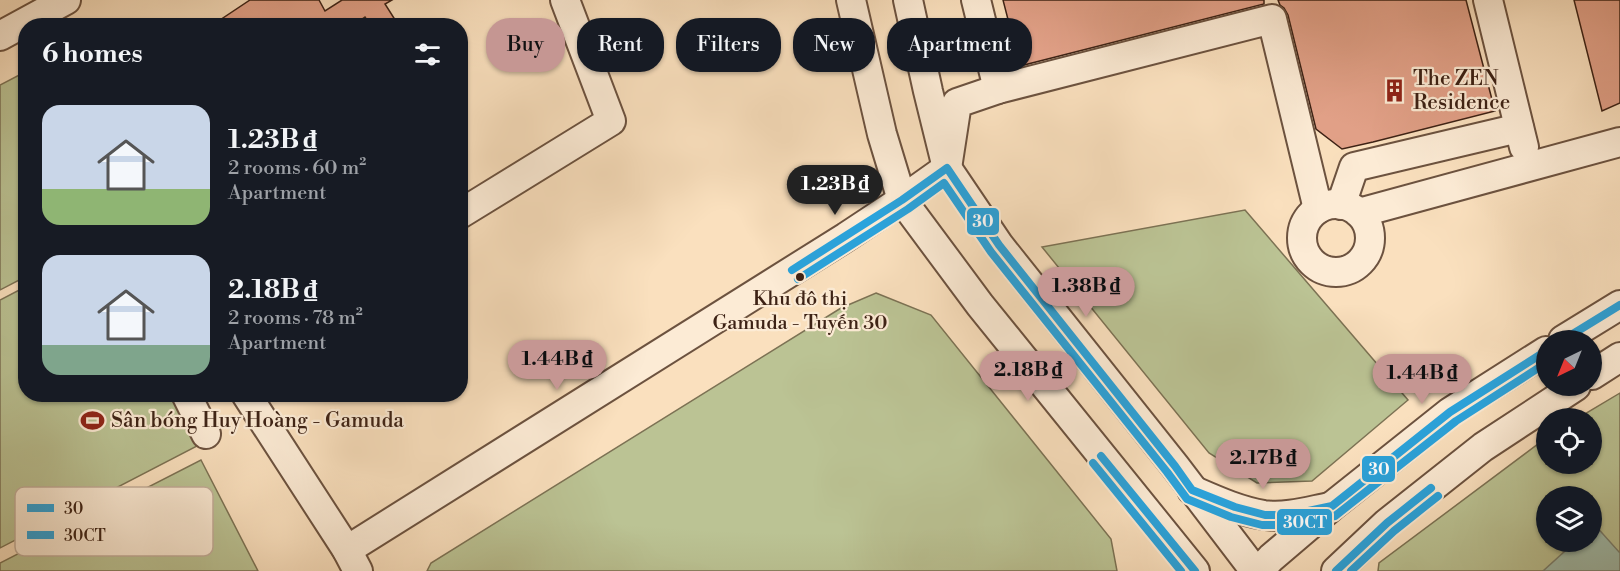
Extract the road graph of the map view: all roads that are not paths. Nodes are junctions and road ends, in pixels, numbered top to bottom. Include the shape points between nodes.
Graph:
1 (565, 0) edge
2 (851, 0) edge
3 (908, 0) edge
4 (976, 0) edge
5 (1488, 0) edge
6 (59, 11) edge
7 (42, 18) edge
8 (18, 28) edge
9 (0, 36) edge
10 (998, 88) junction
11 (1519, 128) junction
12 (1620, 142) edge
13 (1529, 167) junction
14 (947, 168) junction
15 (902, 200) junction
16 (468, 209) edge
17 (1339, 209) junction
18 (1620, 305) edge
19 (1579, 330) edge
20 (1536, 357) edge
21 (1620, 357) edge
22 (1602, 369) edge
23 (1561, 396) edge
24 (190, 402) edge
25 (251, 402) edge
26 (206, 434) dead end
27 (1192, 490) junction
28 (1332, 506) junction
29 (1157, 526) junction
30 (1355, 560) edge
31 (352, 561) edge
32 (1173, 571) edge
33 (1195, 571) edge
34 (1257, 571) edge
35 (1336, 571) edge

1 - 16 street via 611,121
2 - 15 street via 882,134
3 - 14 street
4 - 10 street
5 - 11 street
6 - 7 street
8 - 9 street
10 - 14 street via 957,103
10 - 17 street via 1272,19
11 - 13 street
11 - 17 street via 1354,167
12 - 13 street
13 - 17 street
14 - 15 street
14 - 27 street via 999,245
15 - 29 street via 980,305
15 - 31 street
18 - 19 street
20 - 28 street via 1450,412
21 - 22 street
23 - 30 street via 1483,447 1388,524
24 - 26 street
25 - 31 street
27 - 28 street via 1265,515 1289,515
27 - 34 street
28 - 34 street
29 - 32 street
29 - 33 street
30 - 35 street

